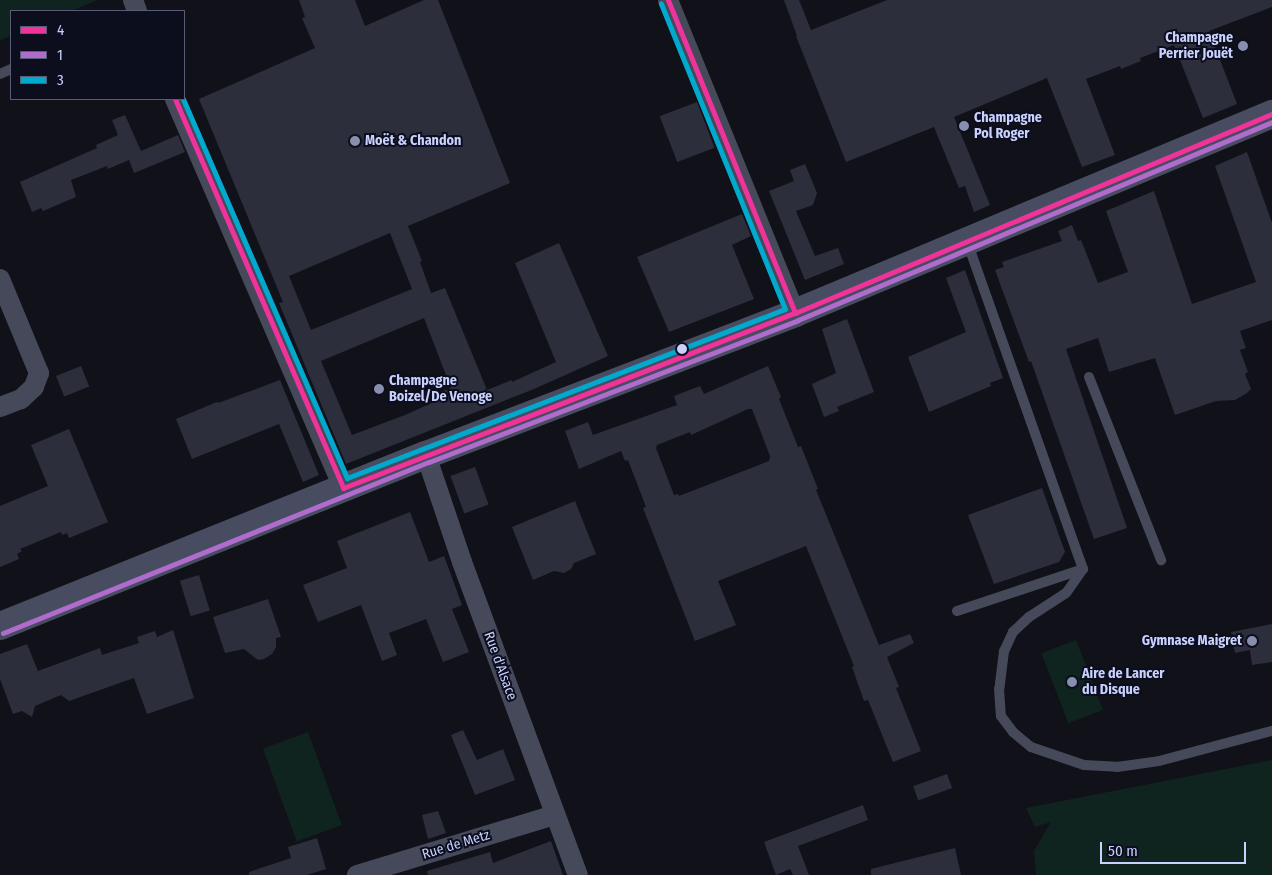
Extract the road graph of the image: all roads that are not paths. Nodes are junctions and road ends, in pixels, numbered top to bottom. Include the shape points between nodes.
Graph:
1 (668, 0) edge
2 (175, 100) edge
3 (1272, 114) edge
4 (966, 241) junction
5 (0, 279) edge
6 (795, 313) junction
7 (1090, 377) dead end
8 (0, 407) edge
9 (426, 456) junction
10 (343, 488) junction
11 (1161, 560) dead end
12 (1083, 569) junction
13 (957, 611) dead end
14 (0, 626) edge
15 (1272, 732) edge
16 (555, 815) junction
17 (357, 875) edge
18 (578, 875) edge

1 - 6 street
2 - 10 street
3 - 4 main road
4 - 6 main road
4 - 12 lane
5 - 8 street via 39,373 34,387 21,399
6 - 9 main road
7 - 11 lane
9 - 10 main road
9 - 16 street, Rue d'Alsace
10 - 14 main road
12 - 13 lane
12 - 15 lane via 1066,593 1018,627 1004,651 999,689 1000,716 1013,732 1031,747 1084,765 1117,767 1159,762
16 - 17 street, Rue de Metz
16 - 18 street, Rue d'Alsace

